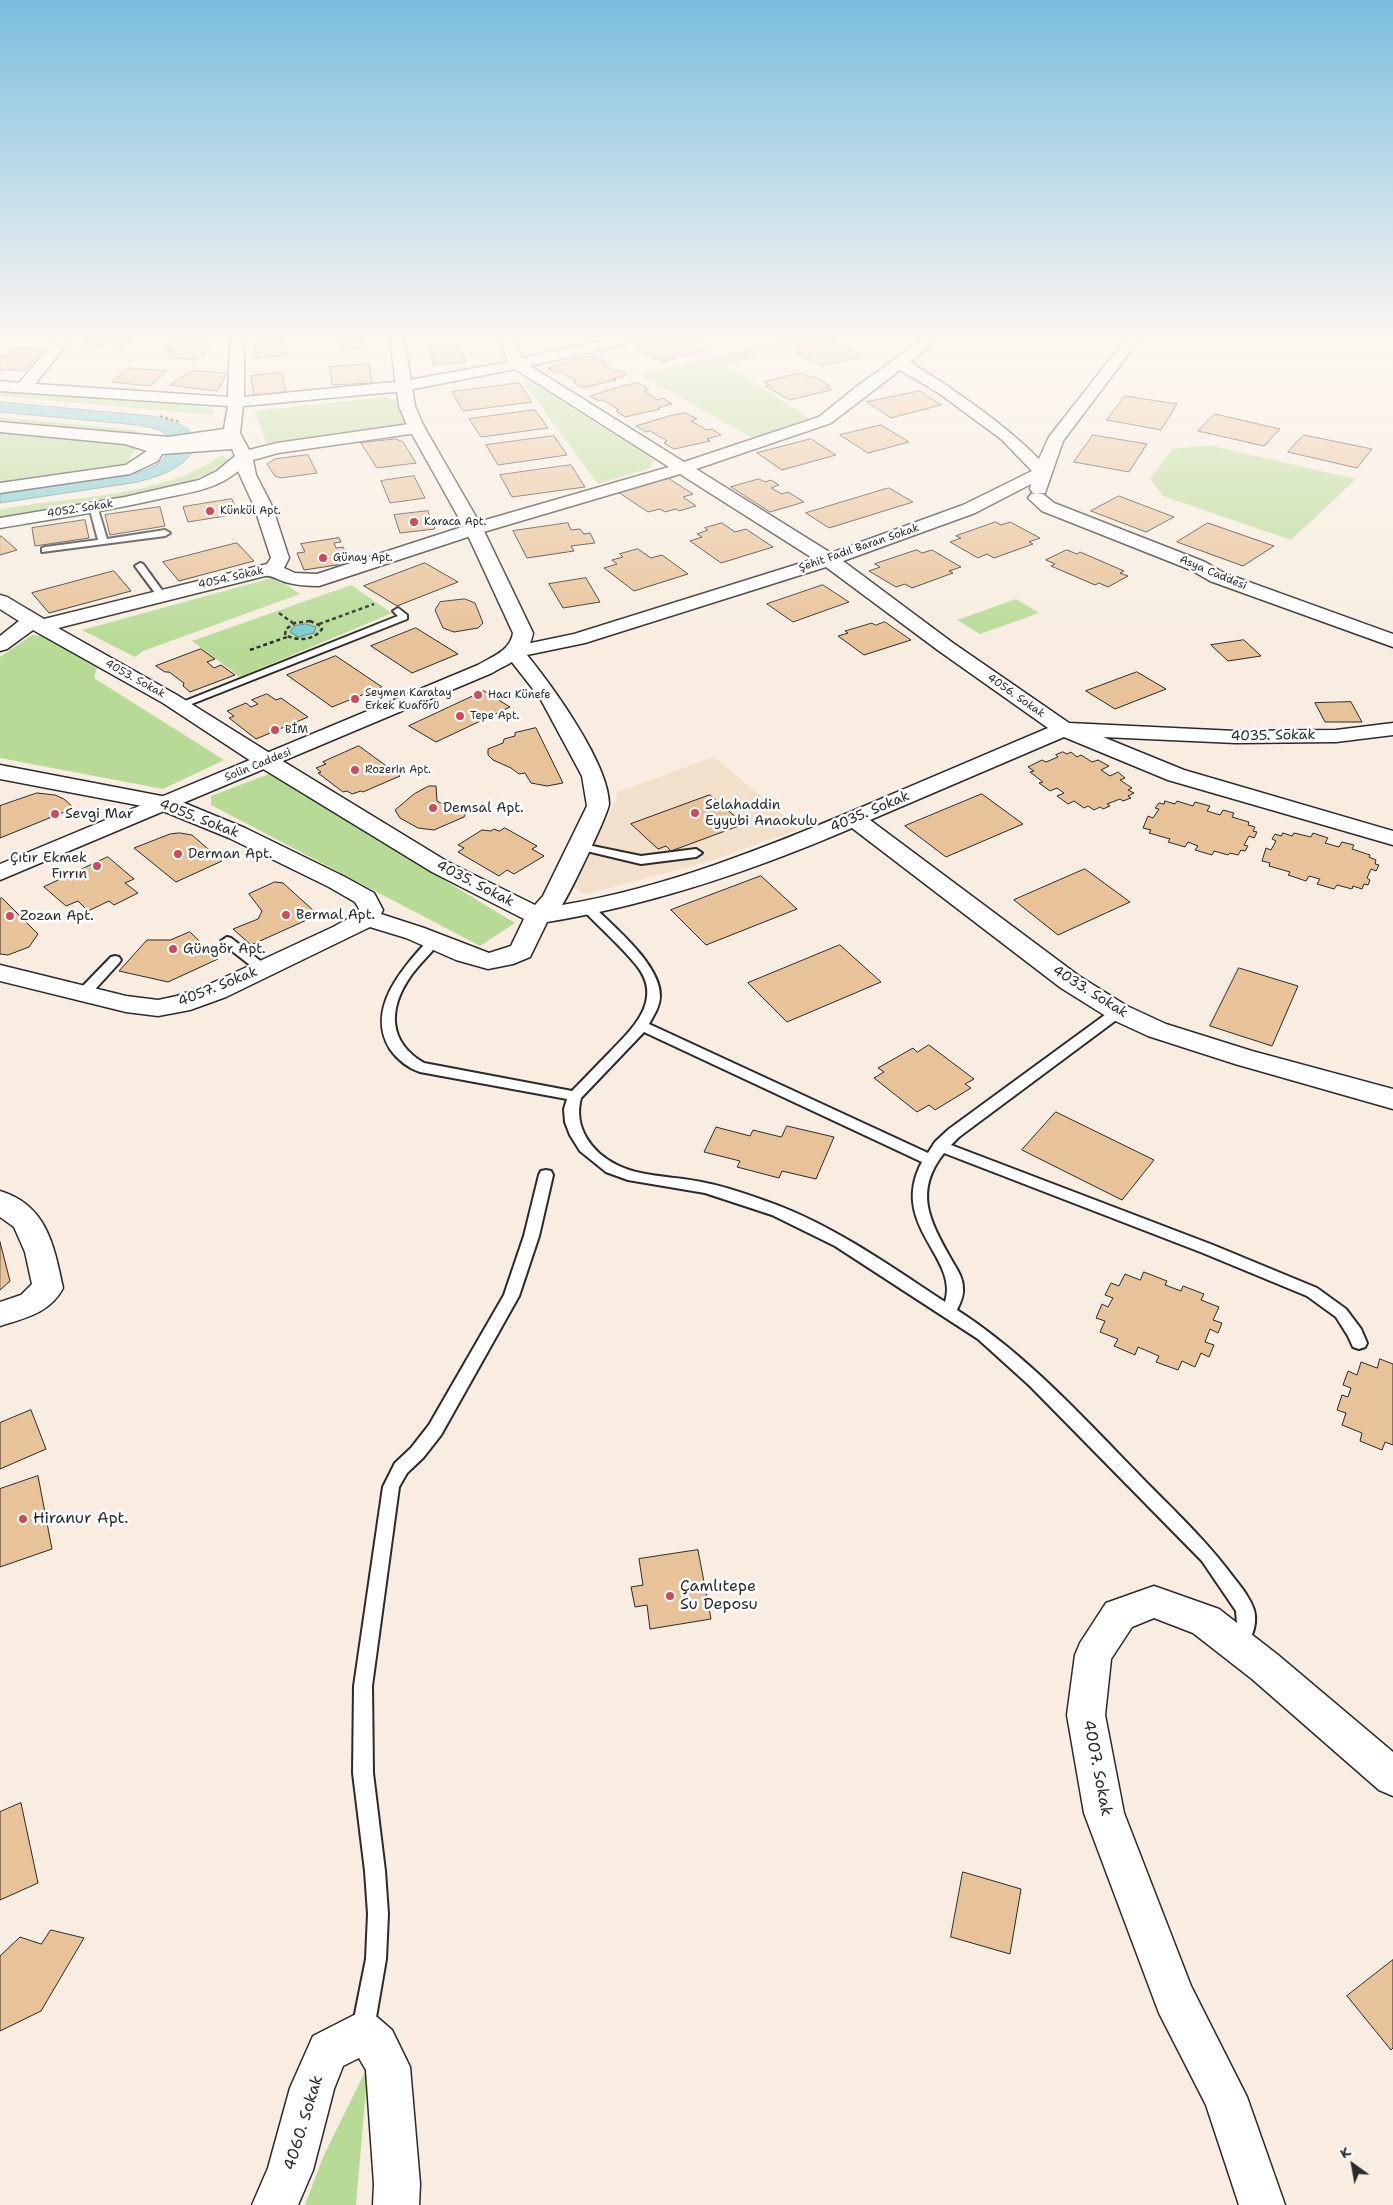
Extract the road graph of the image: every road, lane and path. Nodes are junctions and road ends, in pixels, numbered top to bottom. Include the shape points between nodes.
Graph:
1 (151, 443) edge
2 (186, 443) edge
3 (209, 443) edge
4 (313, 443) edge
5 (425, 443) edge
6 (642, 443) edge
7 (757, 443) edge
8 (1014, 443) edge
9 (1054, 443) edge
10 (164, 445) junction
11 (238, 445) junction
12 (682, 468) junction
13 (1043, 472) junction
14 (206, 484) junction
15 (252, 484) junction
16 (0, 488) edge
17 (94, 506) junction
18 (0, 523) edge
19 (474, 529) junction
20 (165, 533) dead end
21 (102, 542) junction
22 (45, 550) dead end
23 (828, 560) junction
24 (140, 566) dead end
25 (274, 569) junction
26 (161, 595) junction
27 (0, 601) edge
28 (374, 604) dead end
29 (398, 611) dead end
30 (279, 613) dead end
31 (293, 623) junction
32 (37, 624) junction
33 (319, 624) junction
34 (287, 636) junction
35 (1393, 641) edge
36 (0, 645) edge
37 (250, 650) dead end
38 (514, 652) junction
39 (180, 705) junction
40 (1064, 729) junction
41 (1393, 729) edge
42 (268, 762) junction
43 (0, 772) edge
44 (164, 803) junction
45 (855, 819) junction
46 (1393, 838) edge
47 (578, 846) junction
48 (696, 853) dead end
49 (0, 873) edge
50 (588, 908) junction
51 (538, 916) junction
52 (366, 917) junction
53 (227, 940) dead end
54 (434, 941) junction
55 (115, 960) dead end
56 (263, 969) junction
57 (0, 972) edge
58 (84, 994) junction
59 (1118, 1012) junction
60 (642, 1026) junction
61 (574, 1096) junction
62 (1393, 1099) edge
63 (940, 1146) junction
64 (930, 1160) junction
65 (546, 1175) dead end
66 (0, 1202) edge
67 (948, 1312) junction
68 (0, 1314) edge
69 (1359, 1344) dead end
70 (1235, 1644) junction
71 (1393, 1778) edge
72 (362, 2032) junction
73 (275, 2205) edge
74 (396, 2205) edge
75 (1262, 2205) edge

1 - 10 street
2 - 10 street
3 - 11 street
4 - 11 street, 4052. Sokak via 277,448
5 - 19 street
6 - 12 street, 4056. Sokak
7 - 12 street, 4054. Sokak
8 - 13 street
9 - 13 street
10 - 16 street via 152,457 130,469
11 - 14 street, 4052. Sokak via 223,475
11 - 15 street
12 - 19 street, 4054. Sokak
12 - 23 street, 4056. Sokak
13 - 23 street, Şehit Fadıl Baran Sokak via 969,509
13 - 35 street, Asya Caddesi via 1037,498 1048,506 1198,566 1217,577
14 - 15 street
14 - 17 street, 4052. Sokak
15 - 25 street via 263,506 280,558
17 - 18 street, 4052. Sokak
17 - 21 lane
19 - 25 street, 4054. Sokak via 319,580 283,577
19 - 38 street via 523,633 521,644
20 - 21 lane
21 - 22 lane
23 - 38 street, Şehit Fadıl Baran Sokak via 578,639
23 - 40 street, 4056. Sokak
24 - 26 lane
25 - 26 street, 4054. Sokak
26 - 32 street, 4054. Sokak
27 - 32 street, 4053. Sokak
28 - 33 path
29 - 39 lane via 404,617
30 - 31 path
31 - 33 path
31 - 34 path via 285,629
32 - 36 street
32 - 39 street, 4053. Sokak
33 - 34 path via 321,632 314,637
34 - 37 path
38 - 42 street, Solin Caddesi via 485,669
38 - 47 street via 549,696 593,776 598,806
39 - 42 street, 4053. Sokak
40 - 41 street, 4035. Sokak via 1236,738 1336,736
40 - 45 street, 4035. Sokak
40 - 46 street, 4056. Sokak via 1176,775
42 - 44 street, Solin Caddesi
42 - 51 street, 4035. Sokak via 440,866
43 - 44 street, 4055. Sokak
44 - 49 street, Solin Caddesi
44 - 52 street, 4055. Sokak via 237,833 337,882 365,898 371,910
45 - 50 street, 4035. Sokak via 785,848 692,880
45 - 59 street, 4033. Sokak via 1054,970
47 - 48 lane via 641,860
47 - 51 street via 554,899
50 - 51 street, 4035. Sokak
50 - 60 lane via 637,957 649,974 654,995
51 - 54 street via 522,950 504,958 488,961
52 - 54 street
52 - 56 street, 4057. Sokak via 342,932
53 - 56 lane
54 - 61 lane via 400,982 394,997 389,1035 396,1050 420,1067
55 - 58 lane
56 - 58 street, 4057. Sokak via 181,1004 158,1008
57 - 58 street, 4057. Sokak
59 - 62 street, 4033. Sokak via 1157,1030 1244,1058
59 - 63 lane
60 - 61 lane
60 - 64 lane
61 - 67 lane via 572,1122 577,1135 585,1147 611,1168 628,1175 706,1188 777,1212 840,1242
63 - 64 lane
63 - 69 lane via 1312,1292 1341,1313
64 - 67 lane via 920,1188 919,1202 954,1276 956,1295
65 - 72 lane via 539,1209 511,1296 435,1430 401,1468 391,1487 363,1686 363,1773 378,1914 376,1959
66 - 68 street via 26,1220 40,1252 48,1288 32,1303
67 - 70 lane via 984,1335 1036,1381 1208,1556 1245,1611 1243,1634
70 - 71 street, 4007. Sokak
70 - 75 street, 4007. Sokak via 1206,1621 1154,1602 1119,1615 1093,1655 1086,1715 1104,1813 1174,1998 1225,2097
72 - 73 street, 4060. Sokak via 328,2051 312,2088 290,2170
72 - 74 street via 377,2045 388,2067

